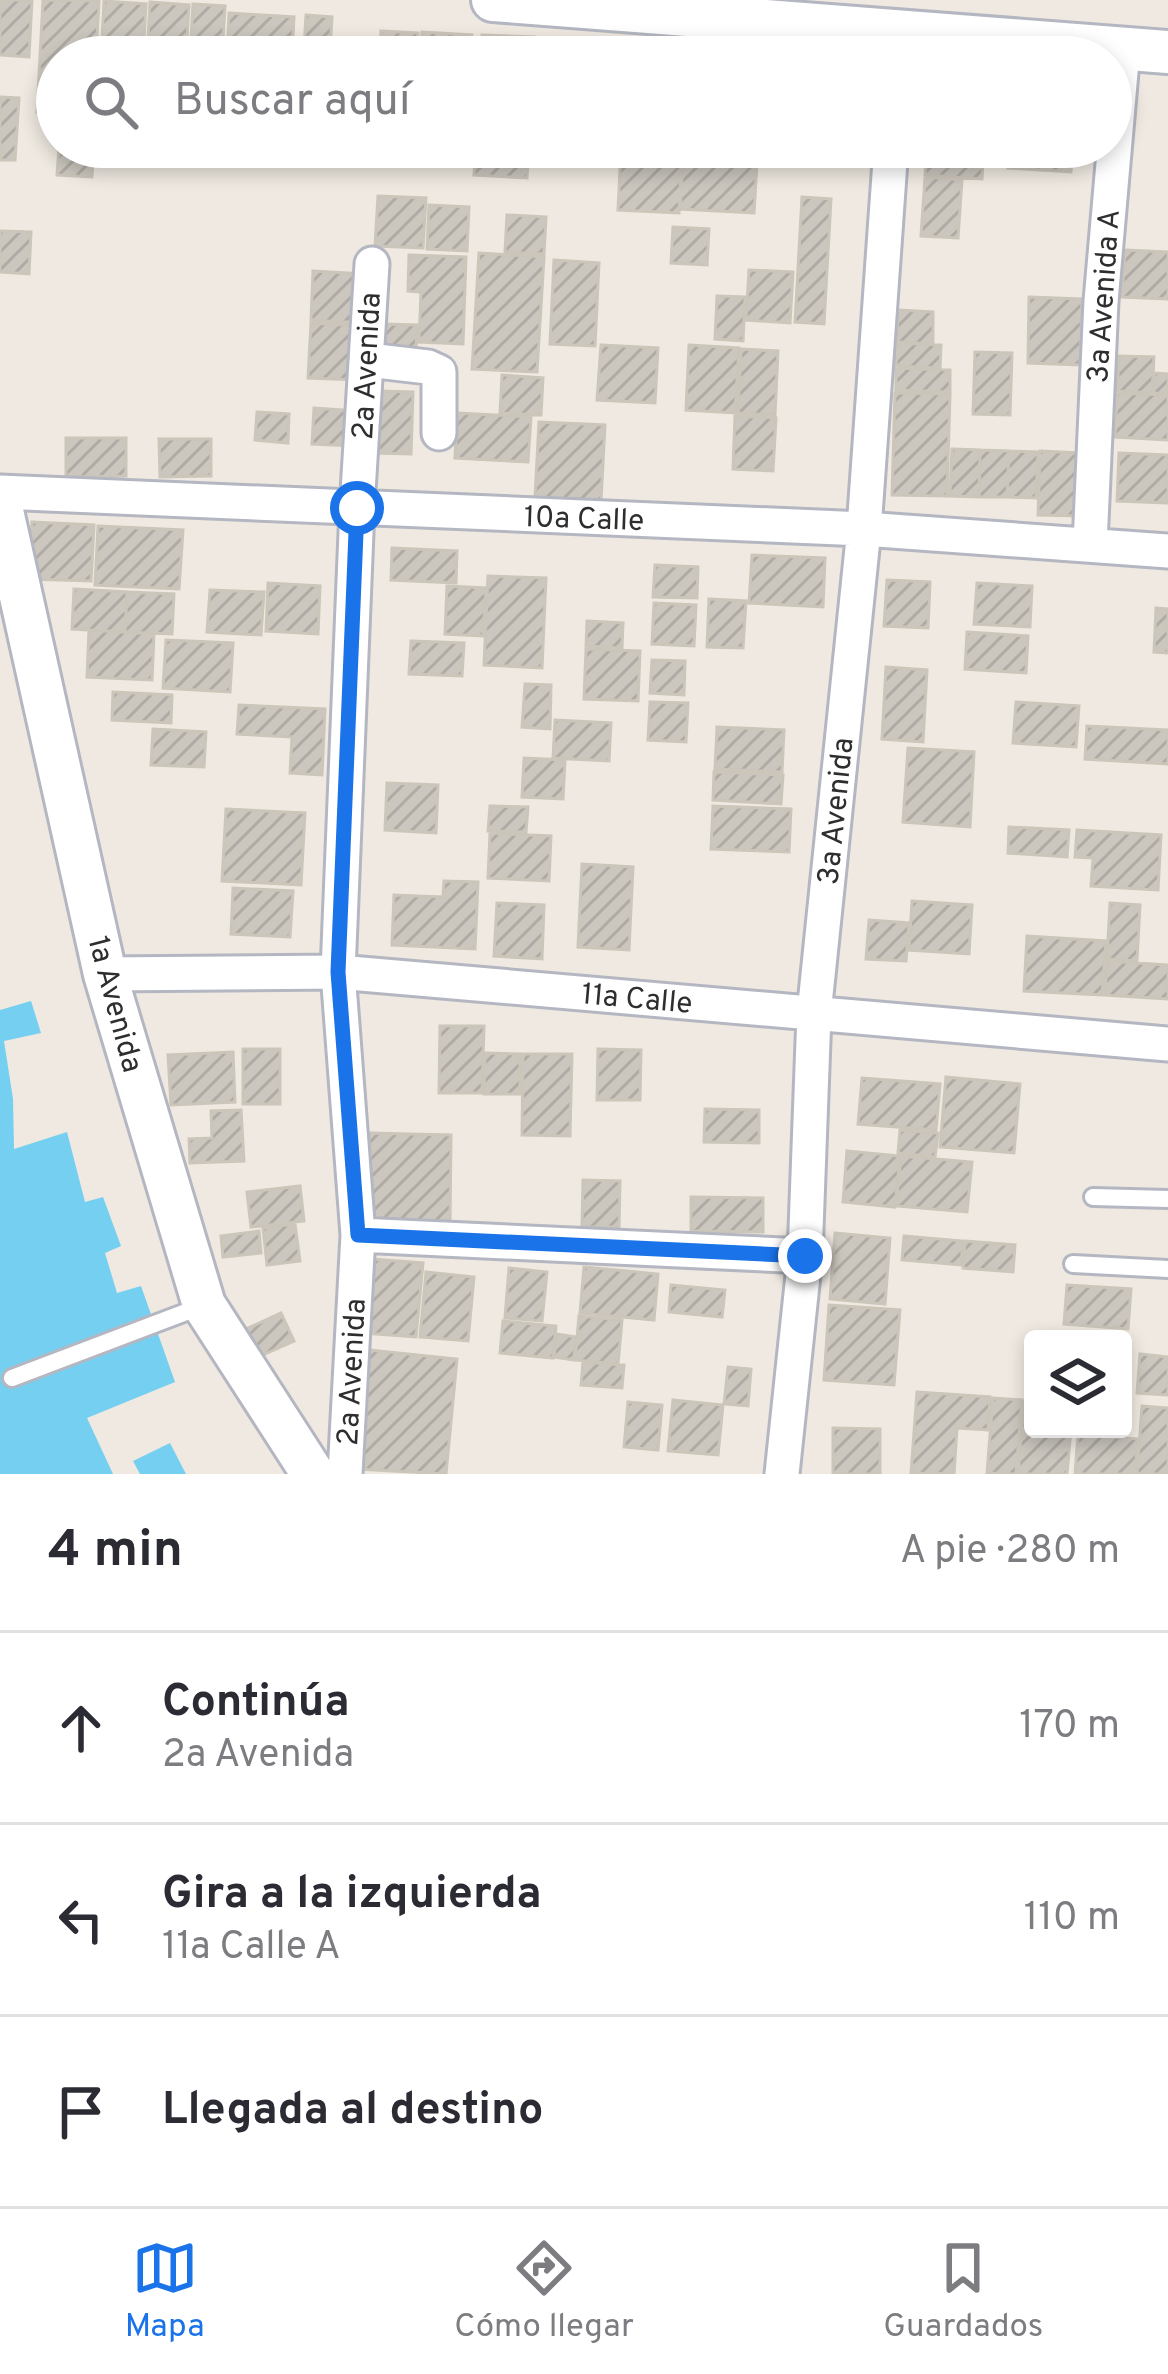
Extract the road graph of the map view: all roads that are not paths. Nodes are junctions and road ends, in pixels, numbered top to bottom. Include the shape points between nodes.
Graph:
1 (493, 0) edge
2 (879, 36) edge
3 (1132, 50) edge
4 (1168, 52) edge
5 (890, 168) edge
6 (1112, 168) edge
7 (372, 264) dead end
8 (368, 360) junction
9 (439, 433) dead end
10 (1, 507) edge
11 (357, 508) junction
12 (864, 529) junction
13 (1090, 544) junction
14 (1168, 551) edge
15 (338, 972) junction
16 (105, 974) junction
17 (814, 1014) junction
18 (1168, 1044) edge
19 (1093, 1197) dead end
20 (1168, 1199) edge
21 (358, 1235) junction
22 (805, 1256) junction
23 (1073, 1264) dead end
24 (1168, 1269) edge
25 (204, 1305) junction
26 (12, 1378) dead end
27 (313, 1474) edge
28 (345, 1474) edge
29 (782, 1474) edge

1 - 2 street via 842,21
3 - 4 street
5 - 12 street, 3a Avenida
6 - 13 street, 3a Avenida A
7 - 8 street, 2a Avenida
8 - 9 street via 439,373
8 - 11 street, 2a Avenida
10 - 11 street, 10a Calle
10 - 16 street, 1a Avenida
11 - 12 street, 10a Calle
11 - 15 street, 2a Avenida
12 - 13 street, 10a Calle
12 - 17 street, 3a Avenida
13 - 14 street, 10a Calle
15 - 16 street, 11a Calle
15 - 17 street, 11a Calle
15 - 21 street, 2a Avenida
16 - 25 street, 1a Avenida
17 - 18 street, 11a Calle
17 - 22 street, 3a Avenida
19 - 20 lane
21 - 22 street
21 - 28 street, 2a Avenida
22 - 29 street, 3a Avenida
23 - 24 lane
25 - 26 lane
25 - 27 street, 1a Avenida

